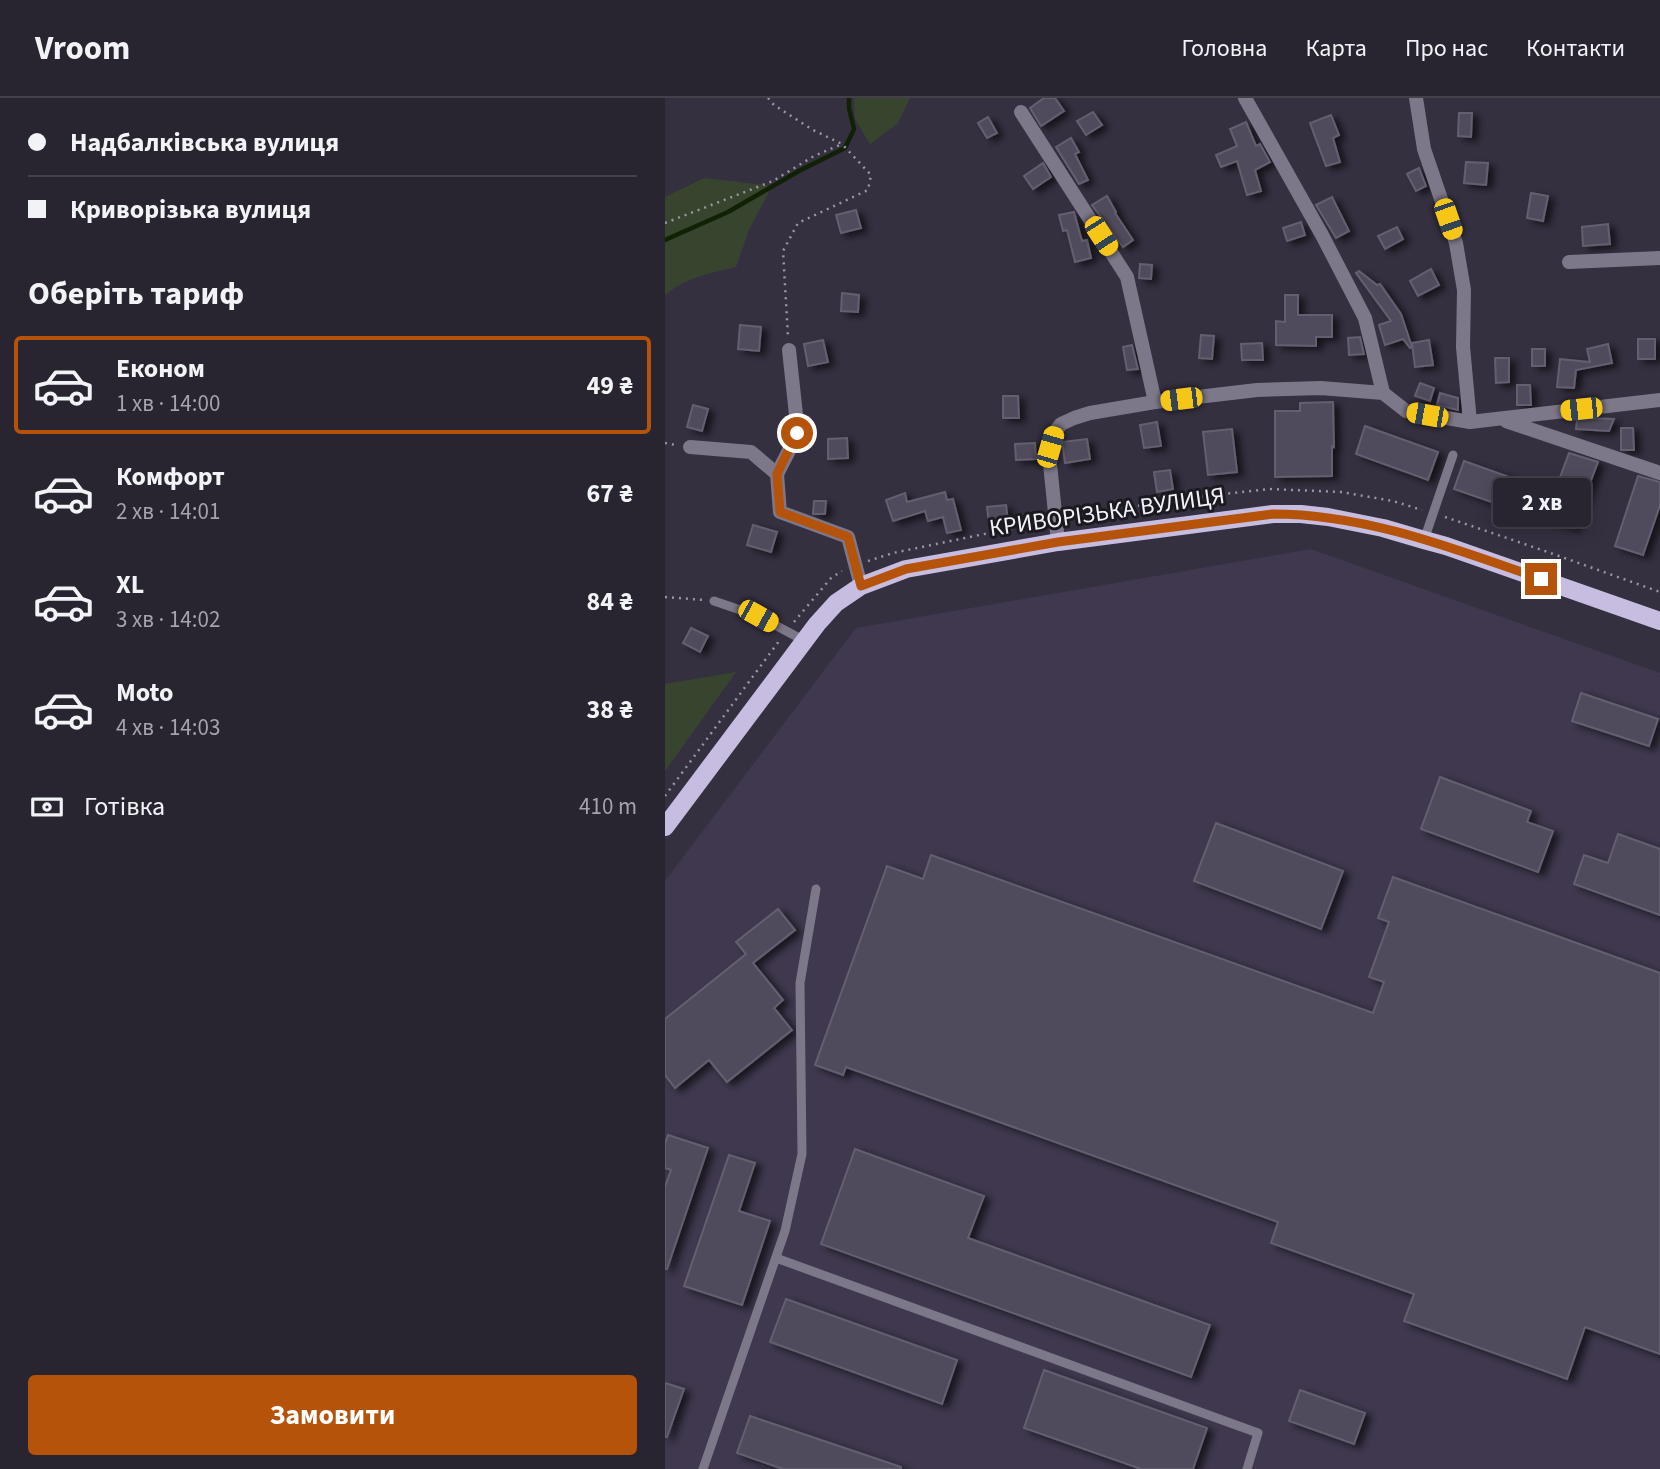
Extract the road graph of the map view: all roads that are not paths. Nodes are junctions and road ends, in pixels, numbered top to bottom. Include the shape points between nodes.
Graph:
1 (1245, 98) edge
2 (1416, 98) edge
3 (1021, 112) dead end
4 (1660, 258) edge
5 (1569, 262) dead end
6 (789, 350) road end
7 (1383, 393) junction
8 (1660, 400) edge
9 (1155, 402) junction
10 (1501, 419) junction
11 (1469, 422) junction
12 (690, 447) dead end
13 (1453, 455) dead end
14 (1660, 473) edge
15 (777, 474) junction
16 (1424, 540) junction
17 (1058, 542) junction
18 (861, 586) junction
19 (714, 601) road end
20 (1660, 621) edge
21 (805, 641) junction
22 (665, 827) edge
23 (816, 890) dead end
24 (776, 1258) junction
25 (703, 1469) edge
26 (1247, 1469) edge

1 - 7 street via 1365,318
2 - 11 street via 1424,149 1456,243 1464,290
3 - 9 street via 1127,278
4 - 5 street
6 - 15 street via 797,433
7 - 9 street via 1321,388 1257,390
7 - 11 street via 1406,411
8 - 10 street
9 - 17 street via 1090,413 1055,432 1050,464
10 - 11 street
10 - 14 street
12 - 15 street via 751,452
13 - 16 lane
15 - 18 street via 780,512 848,537
16 - 17 main road, КРИВОРІЗЬКА ВУЛИЦЯ via 1328,517 1273,514
16 - 20 main road, КРИВОРІЗЬКА ВУЛИЦЯ
17 - 18 main road, КРИВОРІЗЬКА ВУЛИЦЯ via 906,569
18 - 21 main road, КРИВОРІЗЬКА ВУЛИЦЯ via 836,603
19 - 21 lane via 758,616
21 - 22 main road, КРИВОРІЗЬКА ВУЛИЦЯ
23 - 24 lane via 800,983 802,1154
24 - 25 lane
24 - 26 lane via 1258,1433

